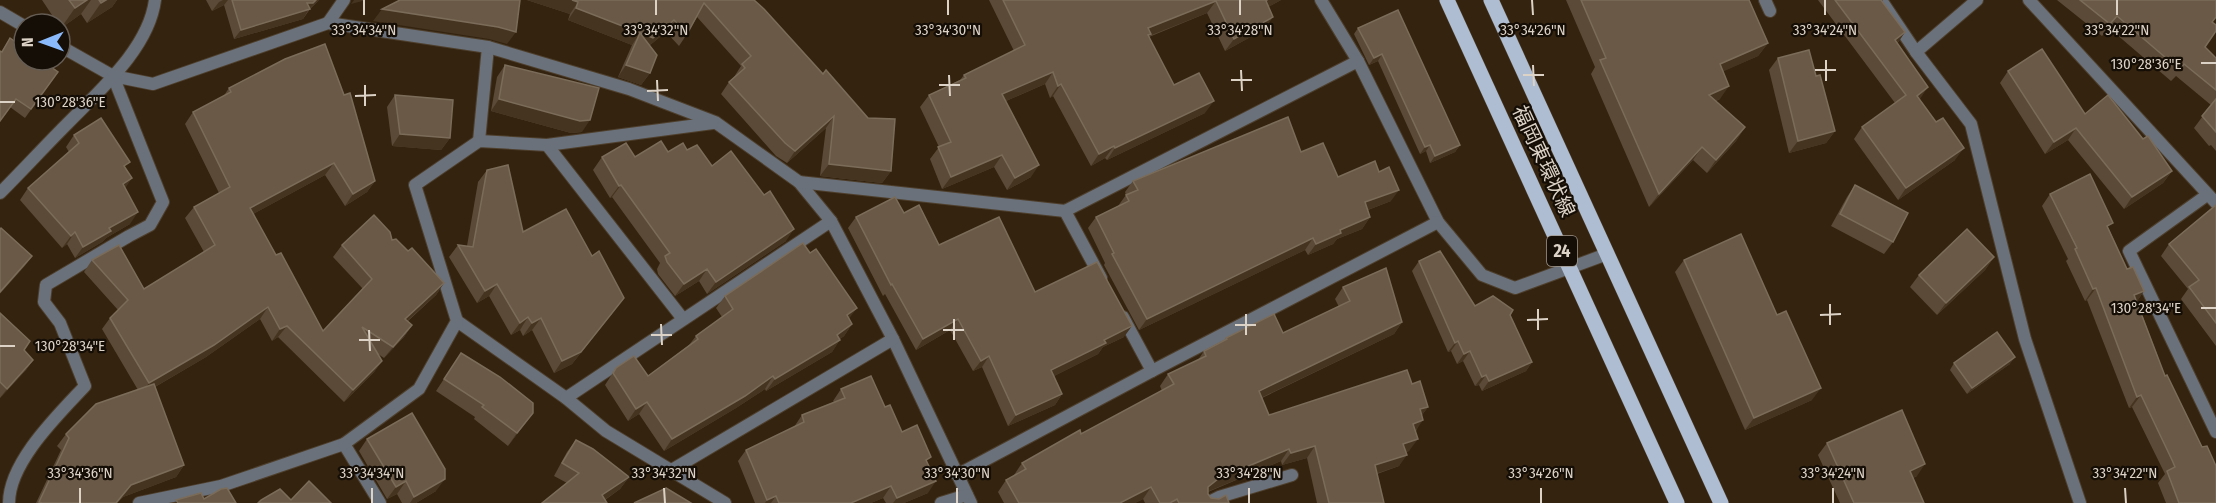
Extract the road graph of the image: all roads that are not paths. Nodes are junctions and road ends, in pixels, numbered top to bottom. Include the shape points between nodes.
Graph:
1 (155, 0) edge
2 (344, 0) edge
3 (1321, 0) edge
4 (1447, 0) edge
5 (1491, 0) edge
6 (1881, 0) edge
7 (1977, 0) edge
8 (2029, 0) edge
9 (328, 23) junction
10 (488, 47) junction
11 (1916, 52) junction
12 (72, 53) edge
13 (1358, 61) junction
14 (113, 76) junction
15 (715, 122) junction
16 (479, 141) junction
17 (547, 146) junction
18 (799, 182) junction
19 (0, 193) edge
20 (2212, 199) edge
21 (1065, 211) junction
22 (831, 221) junction
23 (1438, 222) junction
24 (1607, 254) junction
25 (1570, 268) junction
26 (683, 319) junction
27 (457, 321) junction
28 (893, 339) junction
29 (1152, 371) junction
30 (566, 398) junction
31 (2216, 432) edge
32 (344, 444) junction
33 (670, 471) junction
34 (957, 475) junction
35 (1292, 475) dead end
36 (969, 499) edge
37 (9, 503) edge
38 (139, 503) edge
39 (380, 503) edge
40 (724, 503) edge
41 (941, 503) edge
42 (1207, 503) edge
43 (1677, 503) edge
44 (1720, 503) edge
45 (2080, 503) edge

1 - 14 street via 139,42
2 - 9 street
3 - 13 street
4 - 25 main road, 福岡東環状線 / 24
5 - 24 main road, 福岡東環状線 / 24
6 - 11 street
7 - 11 street
8 - 20 street
9 - 10 street
9 - 14 street via 153,84
10 - 15 street via 629,88
10 - 16 street
11 - 45 street via 1971,124 2025,339
12 - 14 street
13 - 21 street
13 - 23 street
14 - 19 street
14 - 37 street via 163,202 150,225 46,285 44,302 60,323 85,386 36,440 9,489
15 - 17 street
15 - 18 street
16 - 17 street
16 - 27 street via 415,185
17 - 26 street
18 - 21 street
18 - 22 street
20 - 31 street via 2129,251
21 - 29 street
22 - 26 street
22 - 28 street
23 - 25 street via 1482,275 1515,288
23 - 29 street
24 - 25 street
24 - 44 main road, 福岡東環状線 / 24
25 - 43 main road, 福岡東環状線 / 24
26 - 30 street
27 - 30 street
27 - 32 street via 419,389
28 - 33 street
28 - 34 street
29 - 34 street
30 - 33 street via 606,432
32 - 38 street via 221,486
32 - 39 street
33 - 40 street
34 - 36 street
35 - 42 street
36 - 41 street

